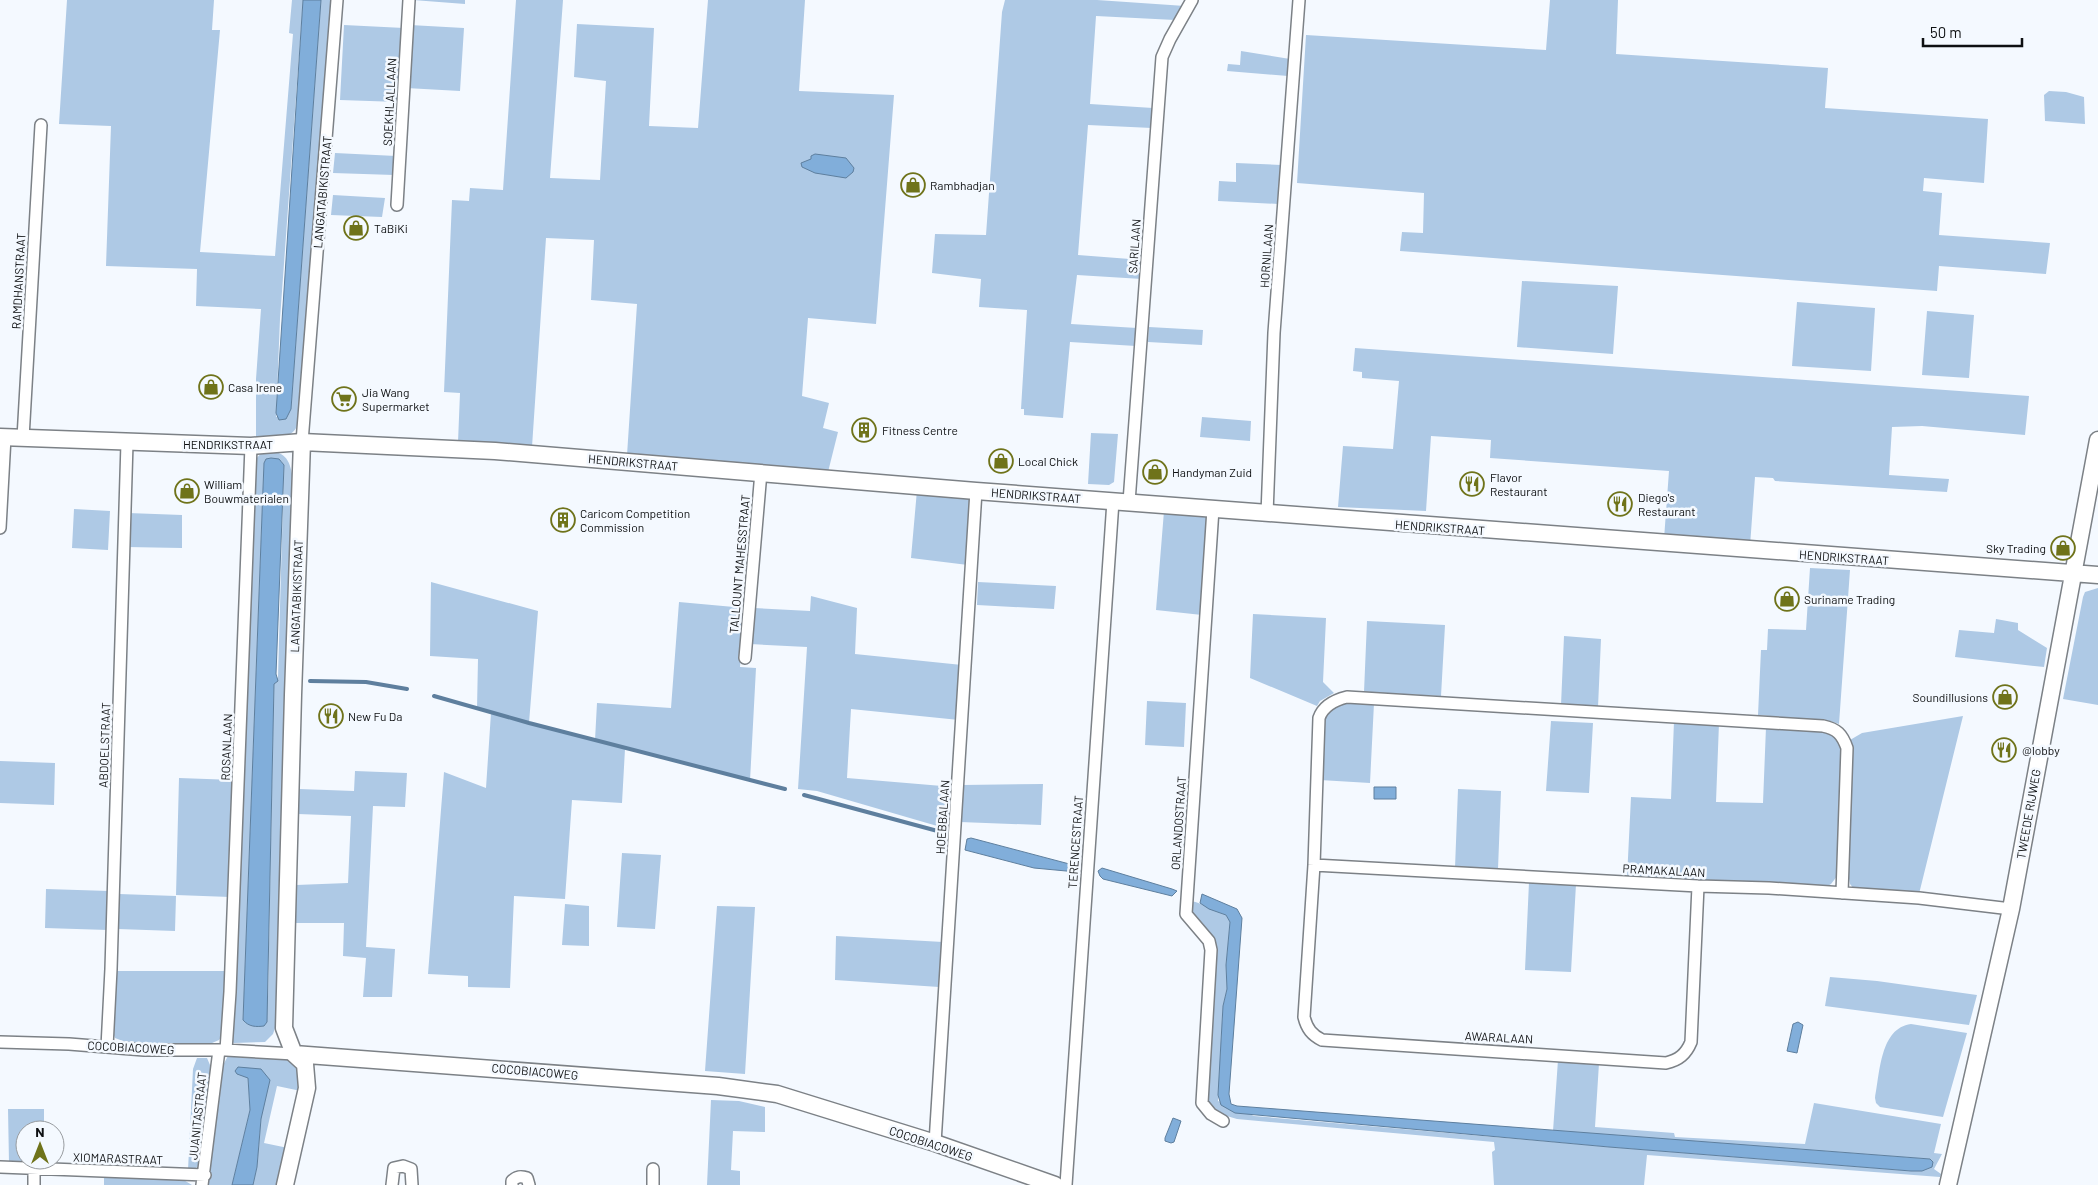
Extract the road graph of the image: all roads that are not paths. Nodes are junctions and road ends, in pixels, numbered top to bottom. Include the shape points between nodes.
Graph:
1 (337, 0) edge
2 (409, 0) edge
3 (1192, 0) edge
4 (1299, 0) edge
5 (40, 125) dead end
6 (397, 205) dead end
7 (3, 437) edge
8 (23, 438) junction
9 (2098, 440) edge
10 (302, 442) junction
11 (127, 443) junction
12 (250, 446) junction
13 (761, 472) junction
14 (976, 491) junction
15 (1121, 501) junction
16 (1213, 509) junction
17 (1267, 514) junction
18 (0, 528) edge
19 (2072, 574) junction
20 (2098, 575) edge
21 (745, 658) dead end
22 (1314, 865) junction
23 (1698, 886) junction
24 (1842, 893) junction
25 (2011, 910) junction
26 (0, 1042) edge
27 (107, 1047) junction
28 (222, 1050) junction
29 (294, 1054) junction
30 (1223, 1121) dead end
31 (935, 1144) junction
32 (0, 1167) edge
33 (15, 1168) edge
34 (653, 1169) dead end
35 (34, 1170) edge
36 (49, 1170) edge
37 (204, 1180) edge
38 (34, 1185) edge
39 (285, 1185) edge
40 (392, 1185) edge
41 (412, 1185) edge
42 (512, 1185) edge
43 (529, 1185) edge
44 (652, 1185) edge
45 (1055, 1185) edge
46 (1066, 1185) edge
47 (1948, 1185) edge

1 - 10 street, LANGATABIKISTRAAT
2 - 6 street, SOEKHLALLAAN
3 - 15 street, SARILAAN via 1162,57
4 - 17 street, HORNILAAN via 1274,333
5 - 8 street, RAMDHANSTRAAT
7 - 8 street, HENDRIKSTRAAT
7 - 18 street
8 - 11 street, HENDRIKSTRAAT
9 - 19 street, TWEEDE RIJWEG
10 - 12 street, HENDRIKSTRAAT
10 - 13 street, HENDRIKSTRAAT via 495,451
10 - 29 street, LANGATABIKISTRAAT via 284,1028
11 - 12 street, HENDRIKSTRAAT
11 - 27 street, ABDOELSTRAAT
12 - 28 street, ROSANLAAN via 230,992
13 - 14 street, HENDRIKSTRAAT
13 - 21 street, TALLOUNT MAHESSTRAAT
14 - 15 street, HENDRIKSTRAAT
14 - 31 street, HOEBBALAAN
15 - 16 street, HENDRIKSTRAAT
15 - 46 street, TERENCESTRAAT
16 - 17 street, HENDRIKSTRAAT
16 - 30 street, ORLANDOSTRAAT via 1186,914 1209,941 1202,1103
17 - 19 street, HENDRIKSTRAAT
19 - 20 street, HENDRIKSTRAAT
19 - 25 street, TWEEDE RIJWEG
22 - 23 street, PRAMAKALAAN
22 - 23 street, AWARALAAN via 1304,1018 1316,1037 1322,1040 1666,1063 1677,1060 1691,1042
22 - 24 street via 1319,718 1326,706 1347,697 1833,728 1840,732 1847,748
23 - 24 street, PRAMAKALAAN
24 - 25 street, PRAMAKALAAN via 1919,898
25 - 47 street, TWEEDE RIJWEG
26 - 27 street, COCOBIACOWEG
27 - 28 street, COCOBIACOWEG
28 - 29 street, COCOBIACOWEG
28 - 37 street, JUANITASTRAAT
29 - 31 street, COCOBIACOWEG via 757,1091 776,1094
29 - 39 street, LANGATABIKISTRAAT via 305,1064 307,1088
31 - 45 street, COCOBIACOWEG
32 - 33 street, XIOMARASTRAAT
34 - 44 street
35 - 38 street
36 - 37 street, XIOMARASTRAAT
40 - 41 street via 394,1168 403,1166 411,1169
42 - 43 street via 512,1181 521,1176 527,1178

